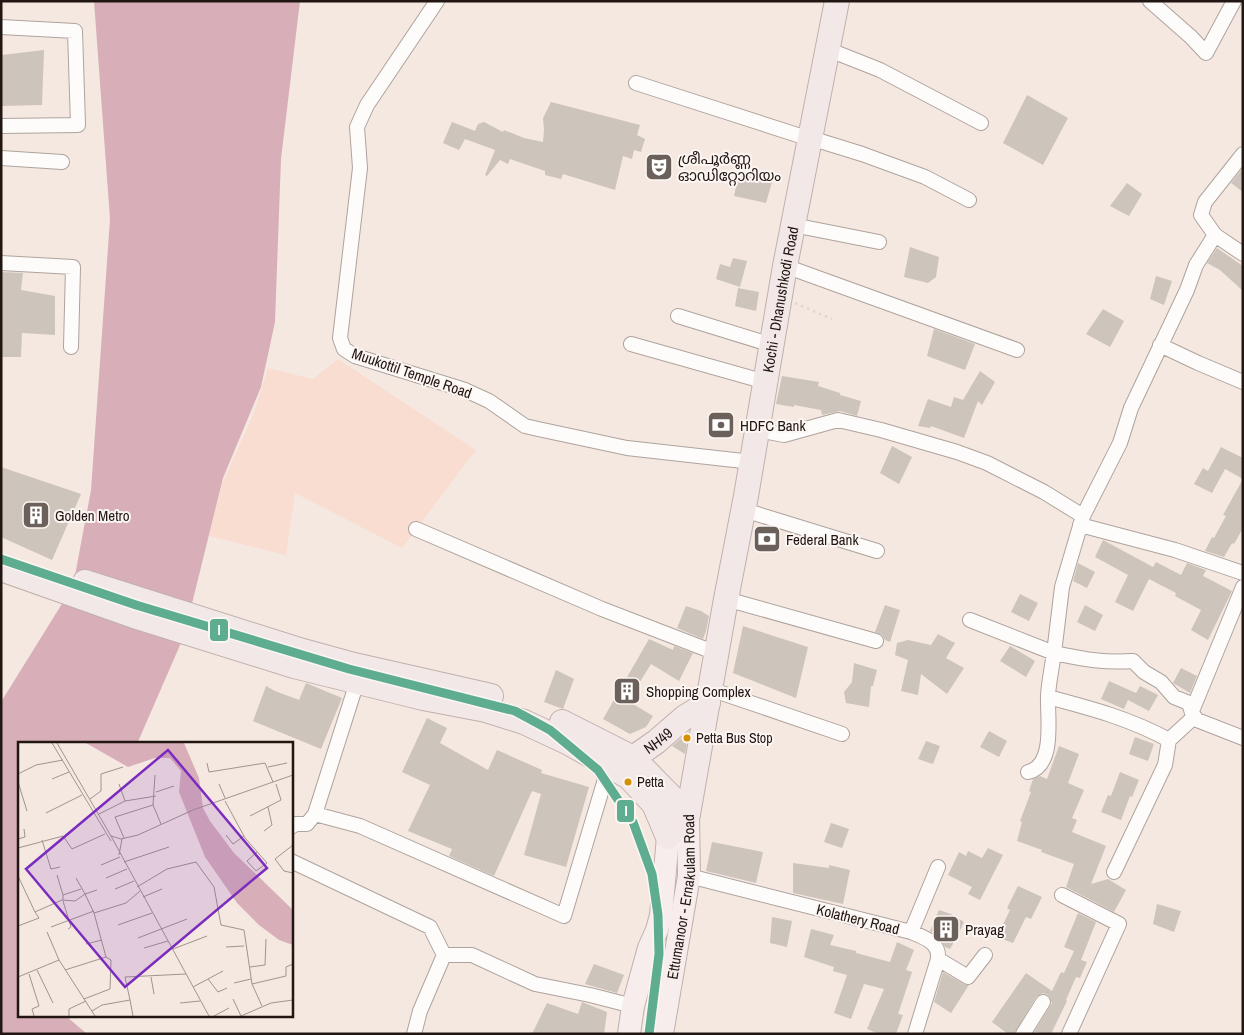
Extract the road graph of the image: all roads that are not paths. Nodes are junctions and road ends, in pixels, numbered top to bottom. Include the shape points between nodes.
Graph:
1 (437, 1) edge
2 (837, 1) edge
3 (1150, 1) edge
4 (1234, 1) edge
5 (1, 27) edge
6 (827, 49) junction
7 (636, 83) dead end
8 (981, 123) dead end
9 (1, 126) edge
10 (810, 139) junction
11 (1243, 154) edge
12 (1, 158) edge
13 (62, 162) dead end
14 (969, 200) dead end
15 (793, 225) junction
16 (1214, 235) junction
17 (879, 242) dead end
18 (1243, 254) edge
19 (1, 263) edge
20 (785, 266) junction
21 (678, 316) dead end
22 (631, 344) dead end
23 (1160, 344) junction
24 (772, 345) junction
25 (71, 347) dead end
26 (1017, 350) dead end
27 (766, 382) junction
28 (1243, 382) edge
29 (757, 430) junction
30 (752, 462) junction
31 (744, 510) junction
32 (1081, 521) junction
33 (416, 528) dead end
34 (877, 551) dead end
35 (1, 553) edge
36 (1, 569) edge
37 (27, 570) junction
38 (1243, 573) edge
39 (1243, 587) edge
40 (726, 599) junction
41 (970, 620) dead end
42 (876, 641) dead end
43 (716, 653) junction
44 (1054, 653) junction
45 (295, 657) junction
46 (356, 682) junction
47 (1048, 697) junction
48 (704, 701) junction
49 (1193, 714) junction
50 (842, 734) dead end
51 (1243, 738) edge
52 (1169, 740) junction
53 (622, 766) junction
54 (1028, 772) dead end
55 (315, 814) junction
56 (688, 814) junction
57 (292, 826) edge
58 (668, 836) junction
59 (292, 861) edge
60 (938, 867) dead end
61 (1114, 872) dead end
62 (689, 876) junction
63 (1062, 895) dead end
64 (910, 932) junction
65 (985, 954) dead end
66 (444, 955) junction
67 (938, 959) junction
68 (1043, 1002) dead end
69 (633, 1006) junction
70 (414, 1034) edge
71 (629, 1034) edge
72 (662, 1034) edge
73 (915, 1034) edge
74 (1024, 1034) edge
75 (1069, 1034) edge

1 - 30 street, Muukottil Temple Road via 367,105 357,127 360,168 340,338 344,349 355,356 465,390 489,401 525,426 538,430 627,448
2 - 6 highway, Kochi - Dhanushkodi Road
3 - 4 street via 1206,53
5 - 9 street via 74,31 78,125
6 - 8 street via 880,70
6 - 10 highway, Kochi - Dhanushkodi Road
7 - 10 street
10 - 14 street via 925,177
10 - 15 highway, Kochi - Dhanushkodi Road
11 - 16 street via 1205,202 1200,215
12 - 13 street
15 - 17 street
15 - 20 highway, Kochi - Dhanushkodi Road
16 - 18 street
16 - 23 street
19 - 25 street via 73,267
20 - 24 highway, Kochi - Dhanushkodi Road
20 - 26 street
21 - 24 street
22 - 27 street
23 - 28 street
23 - 32 street via 1131,408 1120,443
24 - 27 highway, Kochi - Dhanushkodi Road
27 - 29 highway, Kochi - Dhanushkodi Road
29 - 30 highway, Kochi - Dhanushkodi Road
29 - 32 street via 784,435 838,420 881,430 987,463 1044,492
30 - 31 highway, Kochi - Dhanushkodi Road
31 - 34 street
31 - 40 highway, Kochi - Dhanushkodi Road
32 - 38 street
32 - 44 street via 1062,587
33 - 43 street via 602,609
35 - 37 highway, Ettumanoor - Ernakulam Road
36 - 37 highway
37 - 45 highway, Ettumanoor - Ernakulam Road
39 - 49 street
40 - 42 street
40 - 43 highway, Kochi - Dhanushkodi Road
41 - 44 street
43 - 48 highway, Kochi - Dhanushkodi Road
44 - 47 street
44 - 49 street via 1110,663 1133,661 1162,682 1174,697 1189,703
45 - 46 highway
45 - 53 highway, Ettumanoor - Ernakulam Road via 354,665 528,707 614,747
46 - 53 highway via 486,710 524,722
46 - 55 street
47 - 52 street via 1099,710 1146,727
47 - 54 street via 1047,751 1037,767
48 - 50 street
48 - 53 highway, NH49 / NH49
48 - 56 highway, Kochi - Dhanushkodi Road
49 - 51 street via 1197,720
49 - 52 street
52 - 61 street via 1165,765
53 - 55 street via 564,916 360,826
53 - 56 highway, Ettumanoor - Ernakulam Road
53 - 58 highway via 654,804
55 - 57 street via 307,824
56 - 58 highway
56 - 62 main road, Ettumanoor - Ernakulam Road
58 - 69 main road via 657,930
59 - 66 street via 430,927
60 - 64 street
62 - 64 street, Kolathery Road
62 - 72 main road, Ettumanoor - Ernakulam Road
63 - 75 street via 1119,924
64 - 67 street, Kolathery Road via 934,944
65 - 67 street via 968,977
66 - 69 street via 472,955 535,984
66 - 70 street
67 - 73 street
68 - 74 street
69 - 71 main road

